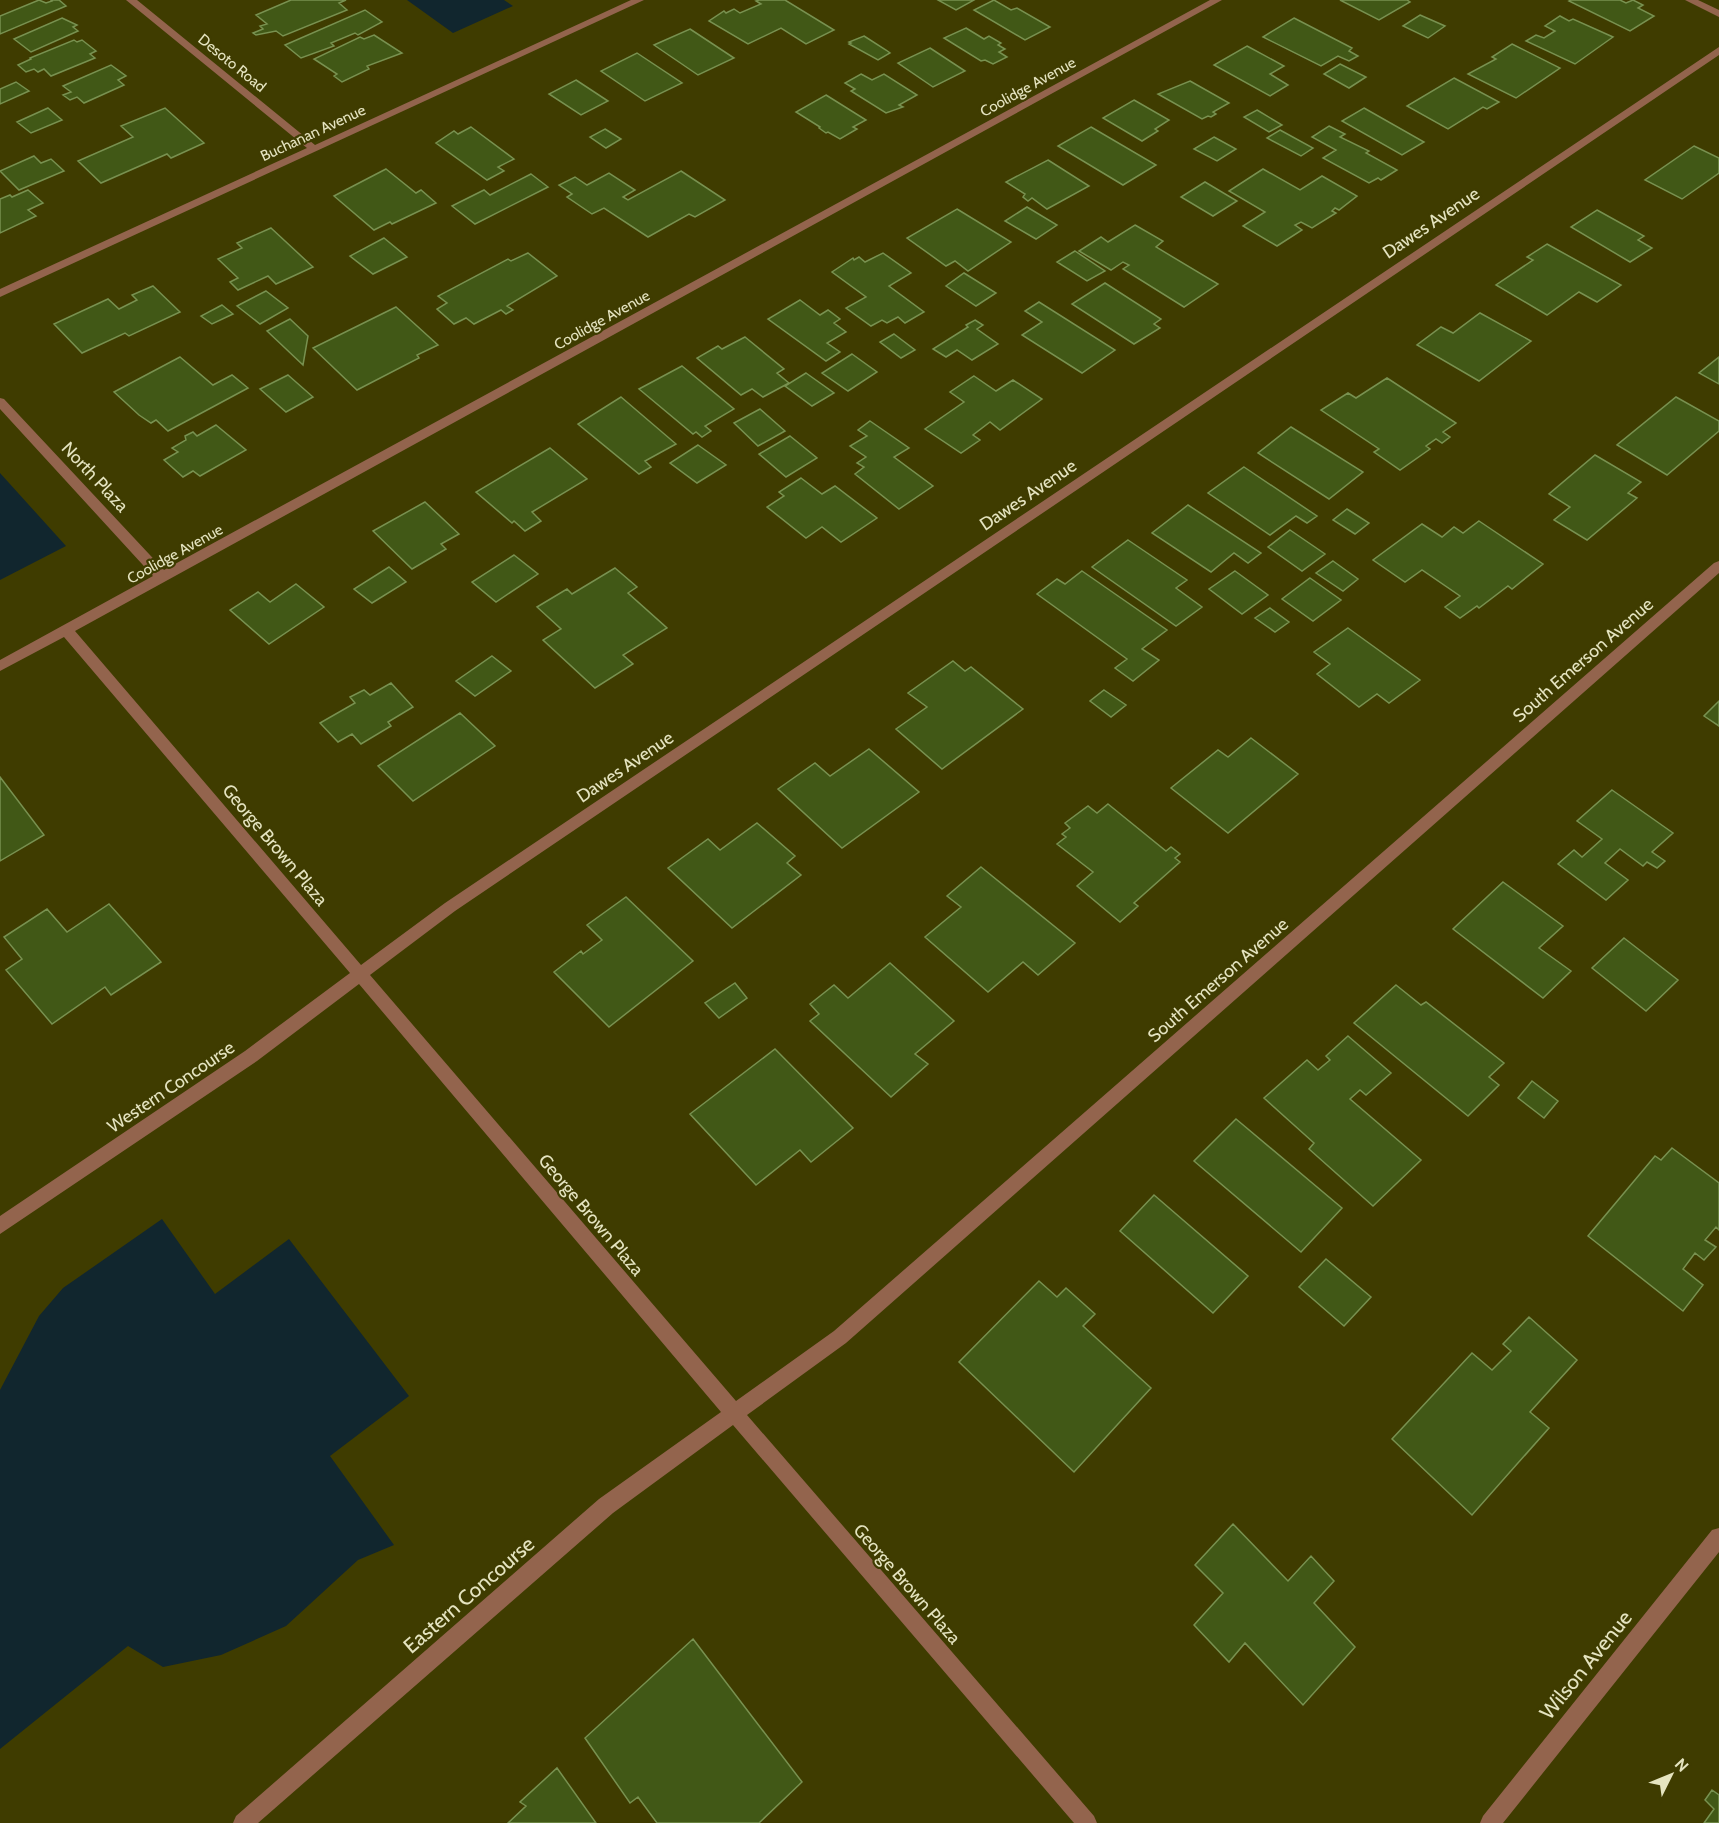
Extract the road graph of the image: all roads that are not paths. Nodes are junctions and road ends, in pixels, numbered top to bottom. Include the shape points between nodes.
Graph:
1 (131, 0) edge
2 (639, 0) edge
3 (1217, 0) edge
4 (1690, 0) edge
5 (1719, 14) edge
6 (1719, 50) edge
7 (314, 149) junction
8 (0, 294) edge
9 (0, 402) edge
10 (1719, 566) edge
11 (163, 578) junction
12 (66, 630) junction
13 (0, 666) edge
14 (361, 975) junction
15 (0, 1226) edge
16 (735, 1414) junction
17 (1719, 1537) edge
18 (243, 1823) edge
19 (1088, 1823) edge
20 (1490, 1823) edge

1 - 7 street, Desoto Road
2 - 7 street, Buchanan Avenue
3 - 11 street, Coolidge Avenue
4 - 5 street
6 - 14 street, Dawes Avenue via 450,907
7 - 8 street, Buchanan Avenue
9 - 11 street, North Plaza
10 - 16 street, South Emerson Avenue via 840,1337
11 - 12 street, Coolidge Avenue
12 - 13 street, Coolidge Avenue
12 - 14 street, George Brown Plaza
14 - 15 street, Western Concourse via 251,1056
14 - 16 street, George Brown Plaza
16 - 18 street, Eastern Concourse via 606,1506
16 - 19 street, George Brown Plaza
17 - 20 street, Wilson Avenue

